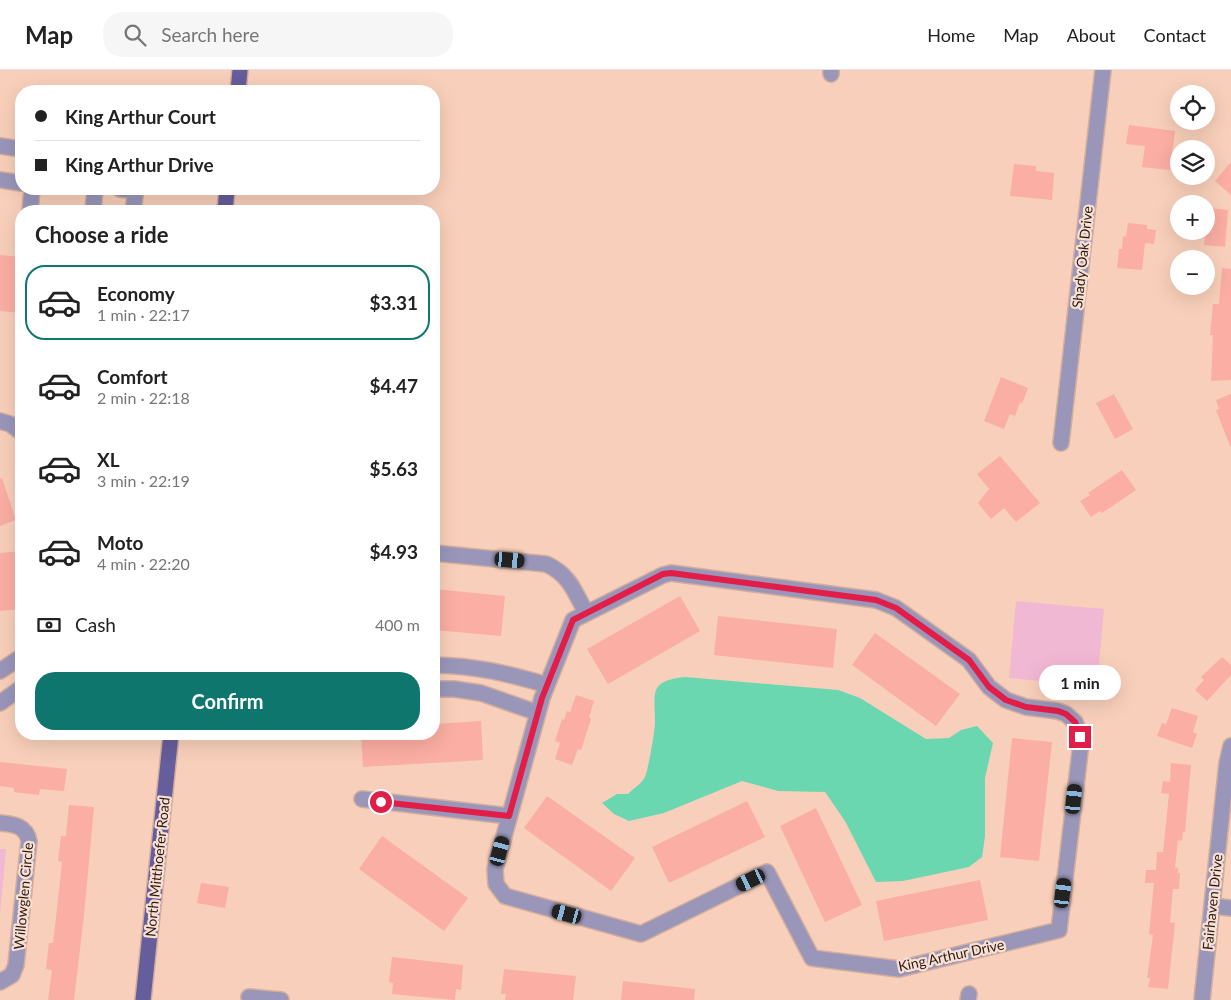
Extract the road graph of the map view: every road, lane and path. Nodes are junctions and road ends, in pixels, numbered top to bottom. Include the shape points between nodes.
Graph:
1 (240, 70) edge
2 (1103, 70) edge
3 (239, 85) edge
4 (0, 146) edge
5 (15, 148) edge
6 (0, 180) edge
7 (15, 182) edge
8 (0, 421) edge
9 (15, 428) edge
10 (1061, 443) dead end
11 (440, 554) edge
12 (586, 613) junction
13 (15, 661) edge
14 (440, 665) edge
15 (0, 671) edge
16 (440, 689) edge
17 (15, 692) edge
18 (542, 699) junction
19 (0, 702) edge
20 (170, 740) edge
21 (1231, 746) edge
22 (362, 800) dead end
23 (509, 816) junction
24 (0, 822) edge
25 (1212, 906) junction
26 (1231, 908) edge
27 (0, 982) edge
28 (249, 997) dead end
29 (143, 1000) edge
30 (281, 1000) edge
31 (1202, 1000) edge

1 - 3 main road
2 - 10 street, Shady Oak Drive
4 - 5 street
6 - 7 street
8 - 9 street
11 - 12 street via 546,564 557,568 568,579
12 - 18 street, King Arthur Drive via 573,620
12 - 23 street, King Arthur Drive via 663,574 671,573 876,600 896,608 969,660 989,687 1006,700 1064,713 1075,722 1080,737 1059,930 899,968 812,958 767,872 641,934 505,896 494,876
13 - 15 street
14 - 18 street via 485,669
16 - 18 street
17 - 19 street
18 - 23 street, King Arthur Drive
20 - 29 main road, North Mitthoefer Road
21 - 25 street, Fairhaven Drive
22 - 23 street
24 - 27 street, Willowglen Circle via 21,827 30,841 16,965 12,975
25 - 26 street
25 - 31 street, Fairhaven Drive
28 - 30 street

